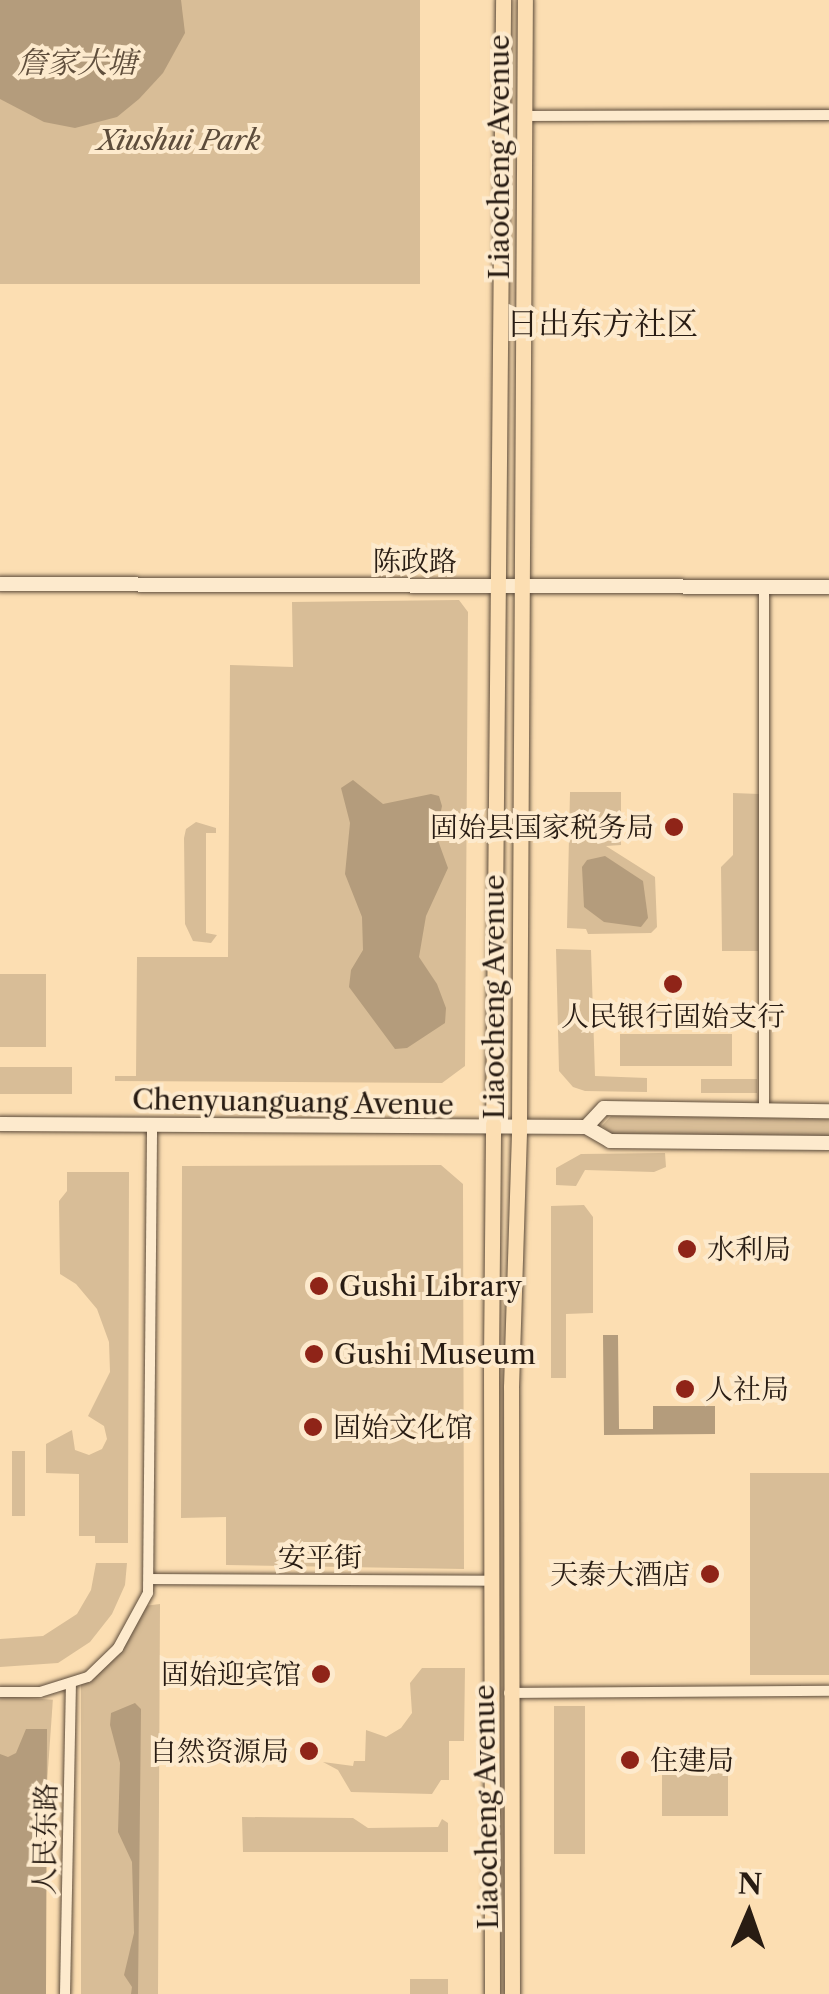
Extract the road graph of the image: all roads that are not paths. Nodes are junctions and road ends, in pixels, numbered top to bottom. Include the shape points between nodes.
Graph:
1 (502, 0) edge
2 (525, 0) edge
3 (829, 115) edge
4 (525, 116) junction
5 (0, 584) edge
6 (500, 586) junction
7 (521, 586) junction
8 (764, 587) junction
9 (829, 587) edge
10 (764, 1110) junction
11 (829, 1111) edge
12 (0, 1124) edge
13 (152, 1124) junction
14 (586, 1127) junction
15 (518, 1128) junction
16 (496, 1129) junction
17 (829, 1143) edge
18 (150, 1579) junction
19 (490, 1581) junction
20 (71, 1686) junction
21 (829, 1691) edge
22 (0, 1692) edge
23 (510, 1693) junction
24 (66, 1994) edge
25 (492, 1994) edge
26 (512, 1994) edge

1 - 6 main road, Liaocheng Avenue
2 - 4 main road, Liaocheng Avenue
3 - 4 street
4 - 7 main road, Liaocheng Avenue
5 - 6 main road, 陈政路
6 - 7 main road, 陈政路
6 - 16 main road, Liaocheng Avenue
7 - 8 main road, 陈政路
7 - 15 main road, Liaocheng Avenue
8 - 9 main road, 陈政路
8 - 10 street
10 - 11 main road, Chenyuanguang Avenue
10 - 14 main road, Chenyuanguang Avenue via 604,1108
12 - 13 main road, Chenyuanguang Avenue
13 - 16 main road, Chenyuanguang Avenue
13 - 18 street
14 - 15 main road, Chenyuanguang Avenue
14 - 17 main road, Chenyuanguang Avenue via 610,1141
15 - 16 main road, Chenyuanguang Avenue
15 - 23 main road, Liaocheng Avenue
16 - 19 main road, Liaocheng Avenue
18 - 19 street, 安平街
18 - 20 street via 144,1606 118,1648
19 - 25 main road, Liaocheng Avenue
20 - 22 street
20 - 24 street, 人民东路
21 - 23 street
23 - 26 main road, Liaocheng Avenue

